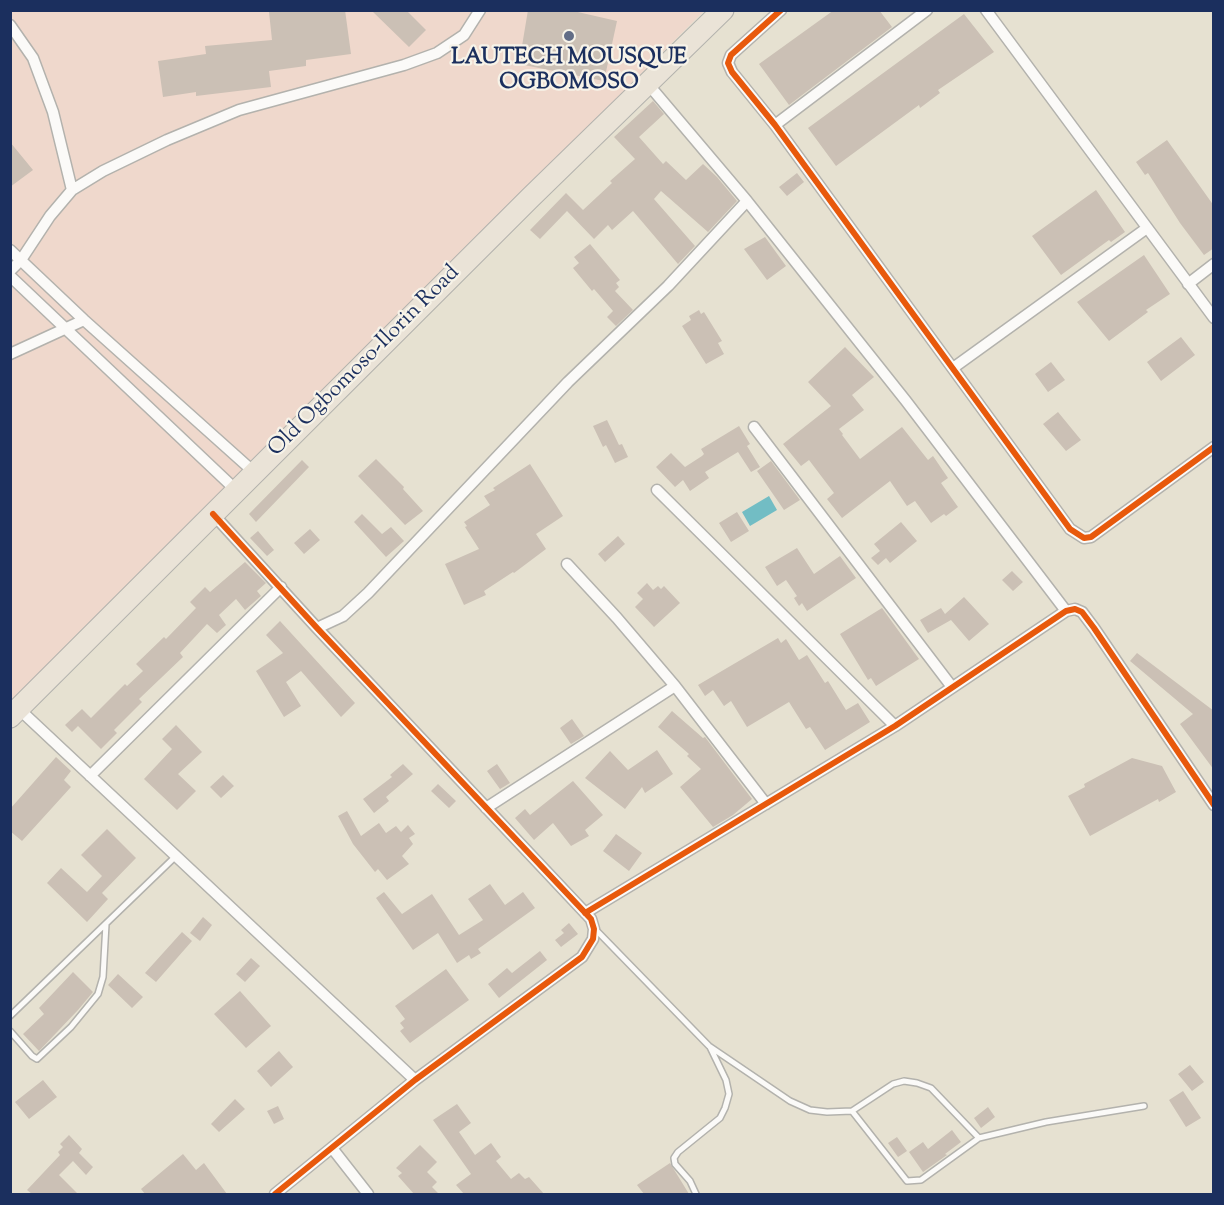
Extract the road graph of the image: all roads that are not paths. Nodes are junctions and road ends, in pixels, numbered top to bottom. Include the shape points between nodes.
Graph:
1 (480, 10) edge
2 (723, 10) edge
3 (781, 10) edge
4 (927, 10) edge
5 (986, 10) edge
6 (10, 25) edge
7 (648, 84) junction
8 (775, 125) junction
9 (72, 190) junction
10 (747, 201) junction
11 (1147, 228) junction
12 (10, 250) edge
13 (21, 260) junction
14 (1214, 264) edge
15 (10, 273) edge
16 (1188, 284) junction
17 (1214, 318) edge
18 (84, 320) junction
19 (66, 329) junction
20 (10, 354) edge
21 (953, 368) junction
22 (754, 427) dead end
23 (1214, 447) edge
24 (255, 473) junction
25 (237, 490) junction
26 (657, 490) dead end
27 (213, 514) junction
28 (567, 564) dead end
29 (281, 587) junction
30 (1066, 611) junction
31 (317, 627) junction
32 (675, 686) junction
33 (952, 687) junction
34 (15, 713) edge
35 (895, 726) junction
36 (90, 776) junction
37 (766, 804) junction
38 (1214, 805) edge
39 (486, 808) junction
40 (176, 856) junction
41 (585, 913) junction
42 (106, 924) junction
43 (594, 929) junction
44 (10, 1016) edge
45 (10, 1031) edge
46 (709, 1046) junction
47 (415, 1080) junction
48 (1144, 1106) dead end
49 (852, 1111) junction
50 (979, 1138) junction
51 (332, 1148) junction
52 (275, 1194) edge
53 (368, 1194) edge
54 (696, 1194) edge

1 - 9 street via 464,35 437,53 239,110 167,140
2 - 7 highway, Old Ogbomoso-Ilorin Road
3 - 8 street via 731,55 728,63
4 - 8 street
5 - 11 street
6 - 9 street via 33,58 53,112
7 - 10 street
7 - 24 highway, Old Ogbomoso-Ilorin Road
8 - 21 street
9 - 13 street
10 - 30 street
10 - 31 street via 368,593 343,616
11 - 16 street
11 - 21 street
12 - 13 street
13 - 15 street
13 - 18 street
14 - 16 street
15 - 19 street
16 - 17 street
18 - 19 street
18 - 24 street
19 - 20 street
19 - 25 street
21 - 23 street via 1071,529 1084,538 1091,537
22 - 33 street
24 - 25 highway, Old Ogbomoso-Ilorin Road
25 - 27 highway, Old Ogbomoso-Ilorin Road
26 - 35 street
27 - 29 street
27 - 34 highway, Old Ogbomoso-Ilorin Road
28 - 32 street
29 - 31 street
29 - 36 street
30 - 33 street
30 - 38 street via 1082,612
31 - 39 street
32 - 37 street
32 - 39 street
33 - 35 street
34 - 36 street
35 - 37 street
36 - 40 street
37 - 41 street
39 - 41 street
40 - 42 lane
40 - 47 street
41 - 43 street
42 - 44 lane
42 - 45 lane via 103,977 98,994 70,1027 37,1059
43 - 46 lane
43 - 47 street via 594,939 582,957
46 - 49 lane via 790,1101 827,1113
46 - 54 lane via 726,1080 727,1101 720,1118 674,1158
47 - 51 street
48 - 50 lane
49 - 50 lane via 893,1084 916,1083 931,1088
49 - 50 lane via 907,1181 921,1180
51 - 52 street
51 - 53 street

